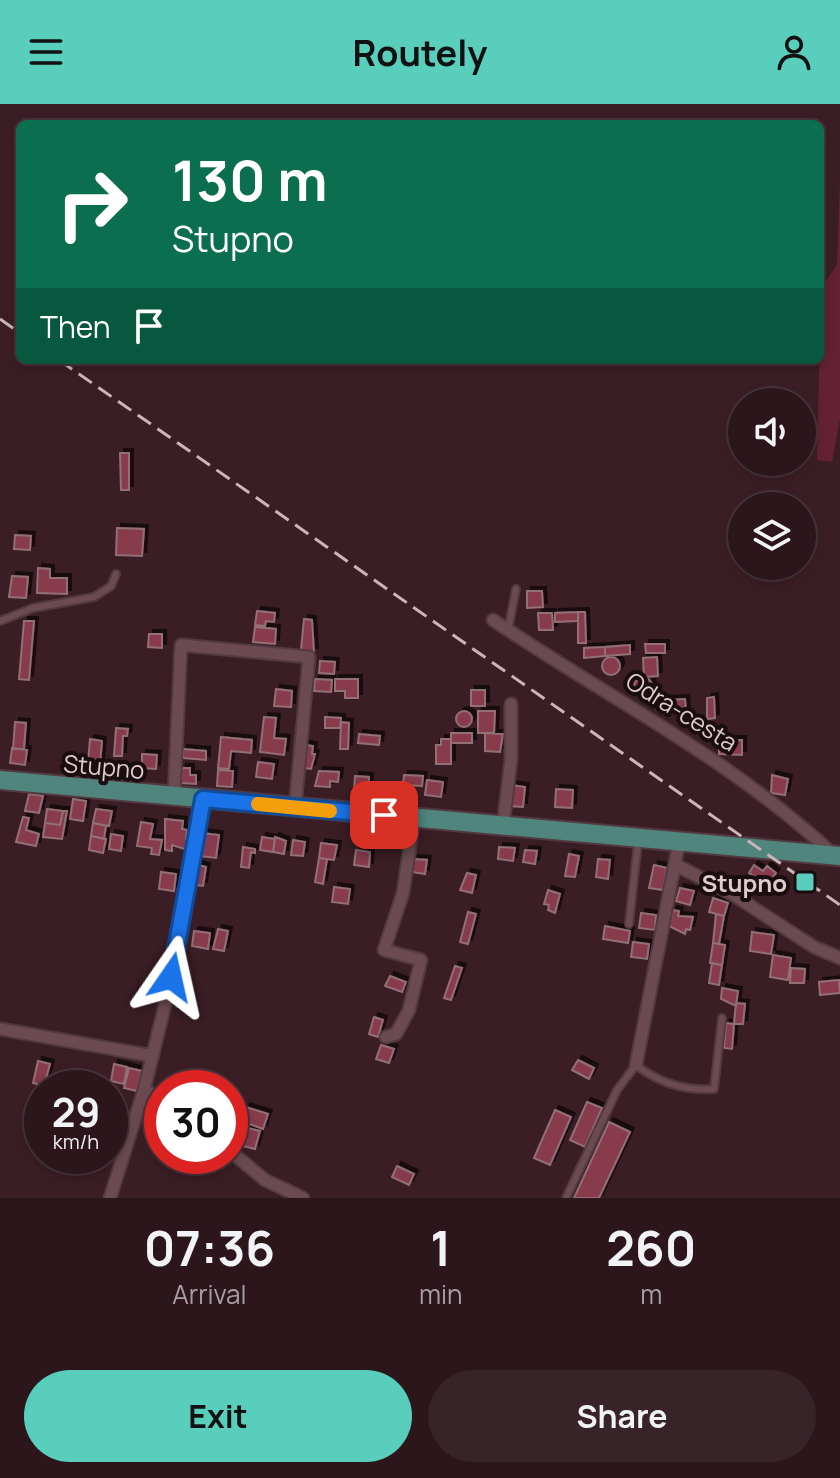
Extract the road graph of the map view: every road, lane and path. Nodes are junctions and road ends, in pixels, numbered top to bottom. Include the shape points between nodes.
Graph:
1 (116, 574) dead end
2 (516, 589) dead end
3 (493, 620) dead end
4 (0, 621) edge
5 (508, 630) junction
6 (511, 704) dead end
7 (0, 780) edge
8 (174, 796) junction
9 (203, 799) junction
10 (295, 808) junction
11 (414, 818) junction
12 (503, 826) junction
13 (804, 827) junction
14 (639, 838) junction
15 (679, 842) junction
16 (793, 852) junction
17 (838, 856) edge
18 (676, 865) junction
19 (629, 924) dead end
20 (840, 958) edge
21 (722, 1018) dead end
22 (0, 1029) edge
23 (386, 1037) dead end
24 (153, 1056) junction
25 (636, 1065) junction
26 (149, 1070) edge
27 (144, 1090) edge
28 (248, 1166) edge
29 (110, 1198) edge
30 (303, 1198) edge
31 (566, 1198) edge

1 - 4 lane via 111,586 94,597 33,608
2 - 5 lane
3 - 5 street, Odra-cesta
5 - 13 street, Odra-cesta via 711,755
6 - 12 street
7 - 8 main road, Stupno
8 - 9 main road, Stupno
8 - 10 street via 181,645 309,657
9 - 10 main road, Stupno
9 - 24 street
10 - 11 main road, Stupno
11 - 12 main road, Stupno
11 - 23 street via 403,893 384,950 421,960 409,1010 396,1034
12 - 14 main road, Stupno
13 - 16 street
13 - 17 street, Odra-cesta
14 - 15 main road, Stupno
14 - 19 lane
15 - 16 main road, Stupno
15 - 18 street
16 - 17 main road, Odra-cesta
18 - 20 street
18 - 25 street
21 - 25 lane via 714,1089 694,1091 653,1079
22 - 24 street
24 - 26 street
25 - 31 lane via 617,1090
27 - 29 street
28 - 30 street

